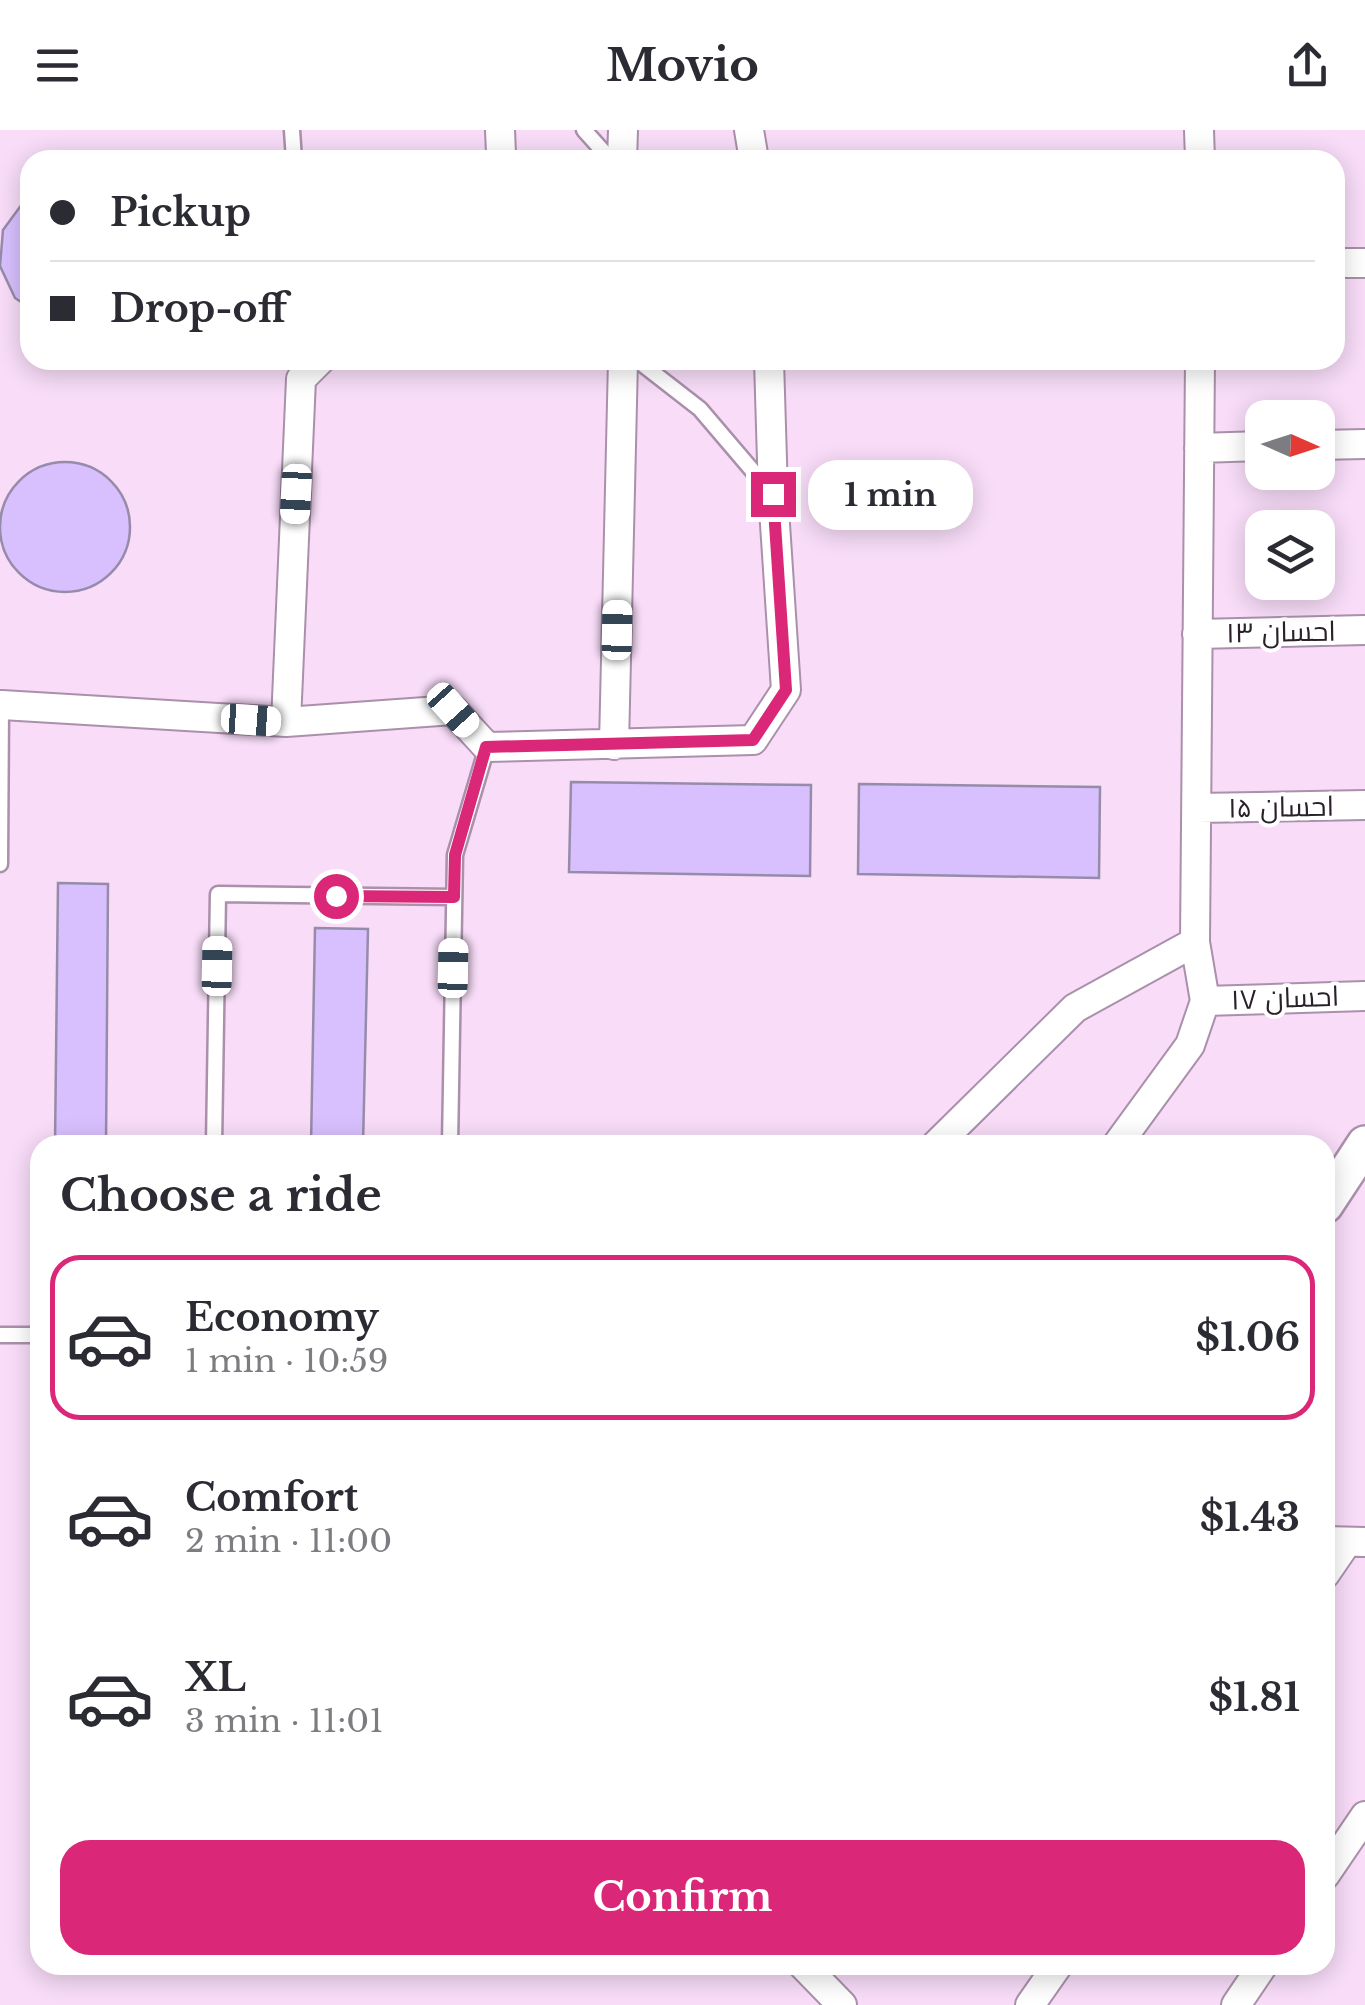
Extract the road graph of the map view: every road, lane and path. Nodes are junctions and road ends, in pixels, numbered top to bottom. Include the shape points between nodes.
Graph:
1 (584, 130) edge
2 (602, 150) edge
3 (307, 370) edge
4 (623, 370) edge
5 (649, 370) edge
6 (768, 370) edge
7 (1200, 370) edge
8 (1365, 444) edge
9 (1335, 445) edge
10 (1245, 447) edge
11 (1198, 448) junction
12 (773, 494) junction
13 (1365, 630) edge
14 (1197, 634) junction
15 (1, 705) edge
16 (286, 722) junction
17 (614, 745) junction
18 (486, 747) junction
19 (1365, 806) edge
20 (1197, 808) junction
21 (0, 864) edge
22 (454, 897) junction
23 (1195, 942) junction
24 (1365, 996) edge
25 (1205, 1001) junction
26 (214, 1135) edge
27 (450, 1135) edge
28 (946, 1135) edge
29 (1124, 1135) edge
30 (1365, 1144) edge
31 (1344, 1187) edge
32 (0, 1335) edge
33 (30, 1335) edge
34 (1365, 1816) edge
35 (1335, 1860) edge
36 (813, 1975) edge
37 (1051, 1975) edge
38 (1256, 1975) edge
39 (842, 2005) edge
40 (1030, 2005) edge
41 (1236, 2005) edge

1 - 2 lane
3 - 16 street
4 - 17 street
5 - 12 lane via 700,410
6 - 12 street
7 - 11 street, احسان ۱۷
8 - 9 street
10 - 11 street
11 - 14 street, احسان ۱۷
12 - 17 street via 786,690 753,740
13 - 14 street, احسان ۱۳
14 - 20 street, احسان ۱۷
15 - 16 street
15 - 21 lane
16 - 18 street via 453,710
17 - 18 street
18 - 22 lane via 455,855
19 - 20 street, احسان ۱۵
20 - 23 street, احسان ۱۷
22 - 26 lane via 218,894
22 - 27 lane
23 - 25 street, احسان ۱۷
23 - 28 street via 1074,1008
24 - 25 street, احسان ۱۷
25 - 29 street via 1190,1045
30 - 31 street
32 - 33 lane
34 - 35 street
36 - 39 street
37 - 40 street
38 - 41 street

